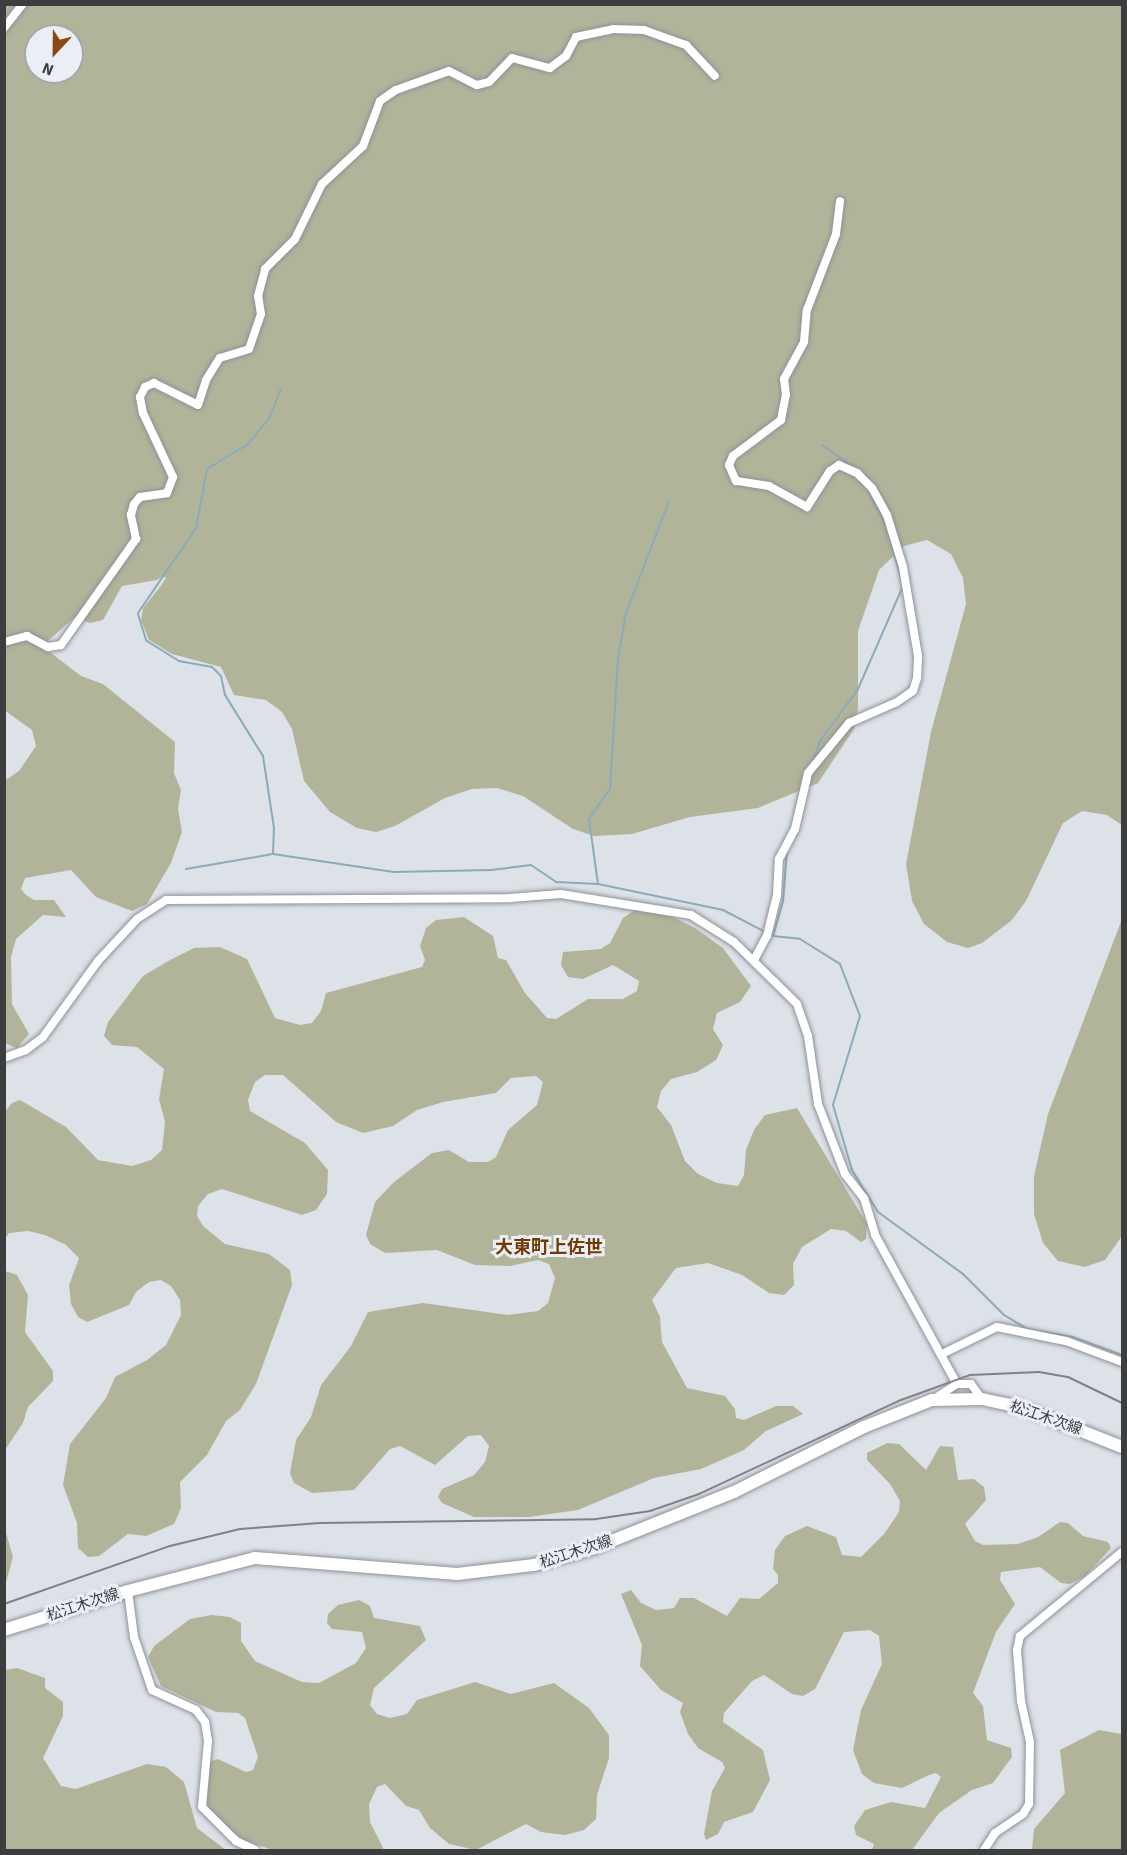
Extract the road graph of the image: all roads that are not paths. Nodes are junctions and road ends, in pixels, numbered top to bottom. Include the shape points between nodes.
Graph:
1 (23, 4) edge
2 (4, 28) edge
3 (715, 76) dead end
4 (840, 201) dead end
5 (4, 642) edge
6 (754, 960) junction
7 (4, 1058) edge
8 (942, 1354) junction
9 (1122, 1360) edge
10 (957, 1384) junction
11 (982, 1399) junction
12 (932, 1400) junction
13 (1122, 1447) edge
14 (1122, 1552) edge
15 (128, 1591) junction
16 (4, 1630) edge
17 (255, 1851) edge
18 (984, 1851) edge

1 - 2 street
3 - 5 street via 678,41 644,30 612,29 576,37 566,56 550,68 512,58 489,82 477,85 448,71 396,90 380,101 363,146 322,184 295,239 265,269 258,296 261,314 249,349 220,358 206,380 198,405 154,383 145,387 140,397 143,413 173,477 167,493 140,497 134,504 131,515 136,539 62,645 48,647 27,636
4 - 6 street via 836,234 807,310 804,342 784,379 786,395 781,420 733,456 729,465 736,481 769,486 807,507 830,471 839,465 857,473 872,488 887,514 903,567 918,656 917,678 913,691 897,702 849,723 808,773 795,830 779,859 777,895 767,936
6 - 7 street via 716,928 692,915 583,894 510,898 180,897 166,900 137,919 80,983 43,1037 26,1050
6 - 8 street via 797,1004 808,1036 818,1104 845,1174 864,1198 875,1235
8 - 9 street via 997,1327 1066,1341
8 - 10 street
10 - 11 street via 971,1384
10 - 12 street
11 - 12 main road, 松江木次線
11 - 13 main road, 松江木次線 via 1021,1407
12 - 15 main road, 松江木次線 via 864,1427 734,1491 594,1548 534,1565 457,1574 255,1558
14 - 18 street via 1020,1636 1020,1701 1030,1742 1029,1804 1023,1814 995,1833
15 - 16 main road, 松江木次線
15 - 17 street via 134,1637 152,1690 195,1710 205,1722 208,1741 202,1807 236,1841

